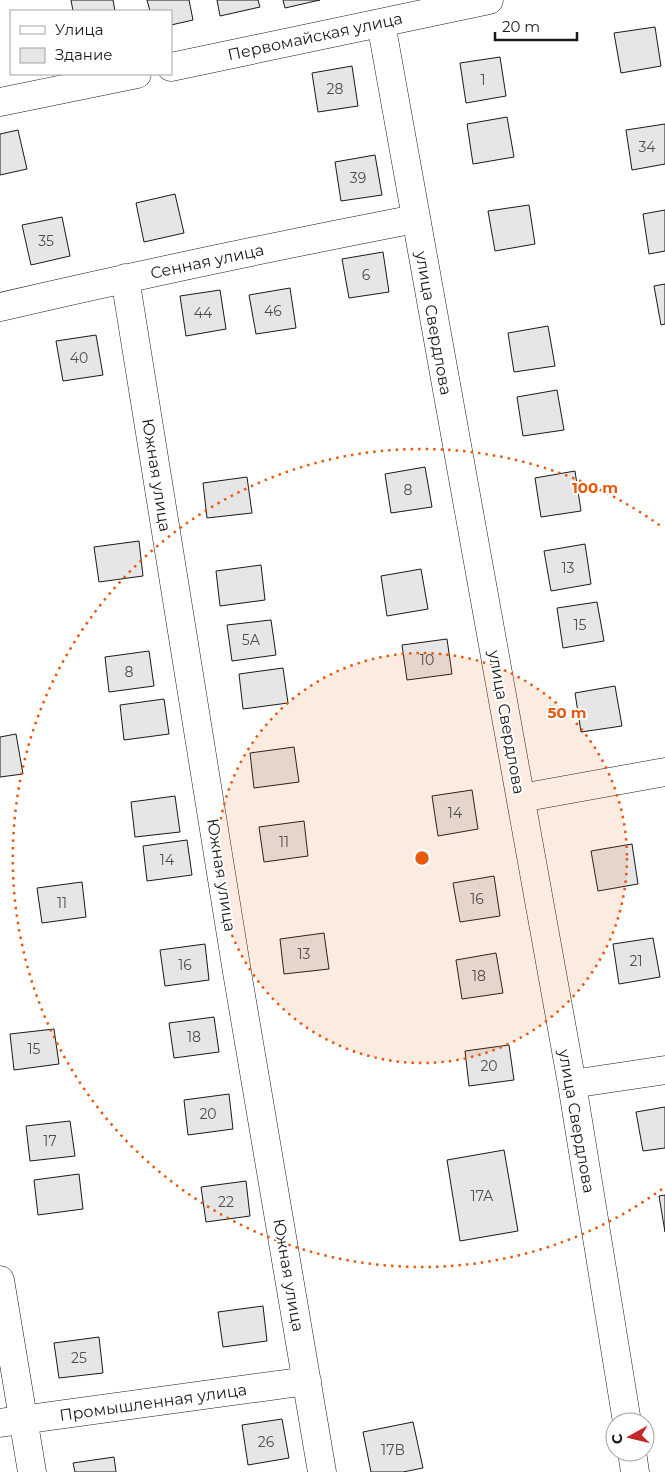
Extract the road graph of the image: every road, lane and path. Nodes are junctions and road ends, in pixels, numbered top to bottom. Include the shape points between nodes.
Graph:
1 (489, 0) edge
2 (381, 23) junction
3 (172, 66) edge
4 (132, 75) edge
5 (0, 102) edge
6 (416, 219) junction
7 (125, 278) junction
8 (0, 307) edge
9 (665, 772) edge
10 (521, 798) junction
11 (665, 1070) edge
12 (572, 1084) junction
13 (0, 1280) edge
14 (307, 1381) junction
15 (625, 1412) edge
16 (11, 1421) edge
17 (32, 1472) edge
18 (322, 1472) edge

1 - 2 street, Первомайская улица
2 - 3 street, Первомайская улица
2 - 6 street, улица Свердлова
4 - 5 street
6 - 7 street, Сенная улица
6 - 10 street, улица Свердлова
7 - 8 street, Сенная улица
7 - 14 street, Южная улица
9 - 10 street
10 - 12 street, улица Свердлова
11 - 12 street
12 - 15 street, улица Свердлова
13 - 16 street
14 - 16 street, Промышленная улица
14 - 18 street, Южная улица
16 - 17 street

